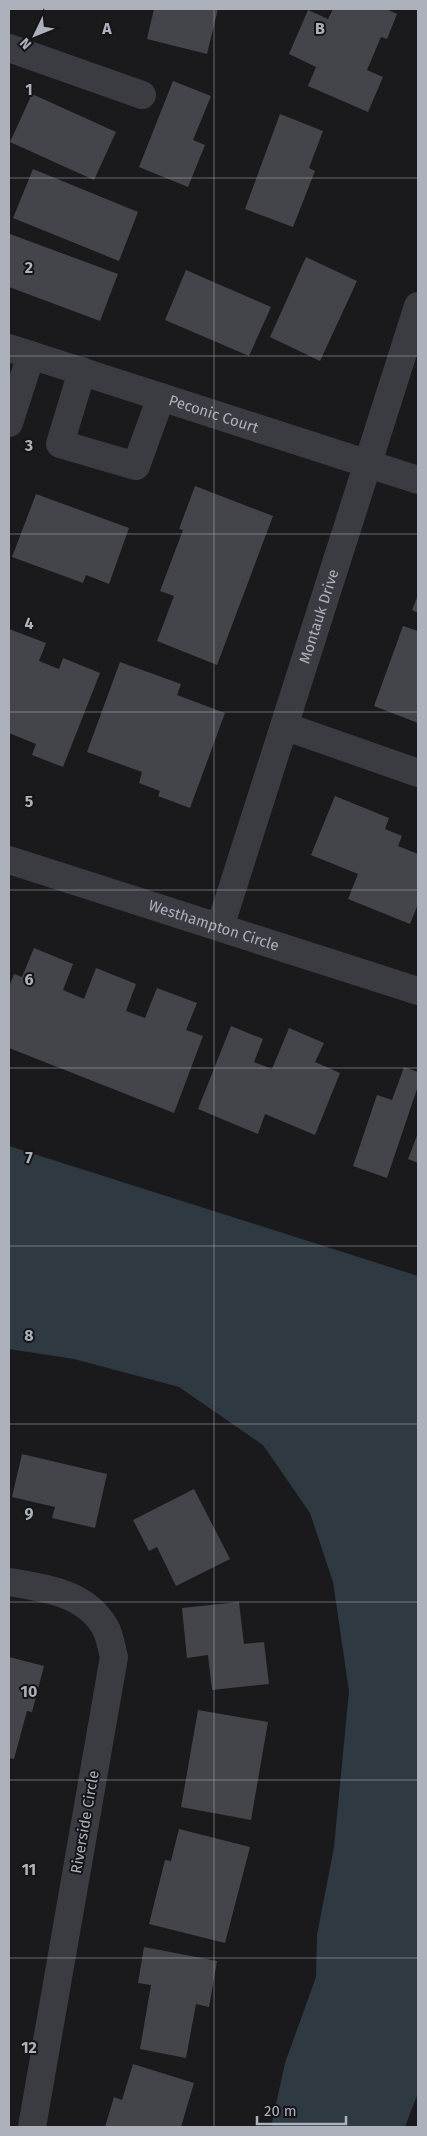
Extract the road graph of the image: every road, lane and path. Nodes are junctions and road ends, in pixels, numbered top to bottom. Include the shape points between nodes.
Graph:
1 (9, 48) edge
2 (142, 95) dead end
3 (418, 306) edge
4 (20, 351) edge
5 (82, 371) junction
6 (161, 397) junction
7 (9, 423) edge
8 (368, 463) junction
9 (418, 480) edge
10 (284, 726) junction
11 (418, 773) edge
12 (9, 860) edge
13 (220, 927) junction
14 (418, 991) edge
15 (9, 1582) edge
16 (32, 2127) edge

1 - 2 street
3 - 8 street, Montauk Drive
4 - 5 street, Peconic Court
4 - 7 street
5 - 6 street, Peconic Court
5 - 6 street via 60,444 136,466
6 - 8 street, Peconic Court
8 - 9 street, Peconic Court
8 - 10 street, Montauk Drive
10 - 11 street
10 - 13 street, Montauk Drive
12 - 13 street, Westhampton Circle
13 - 14 street, Westhampton Circle
15 - 16 street, Riverside Circle via 72,1596 91,1609 105,1627 114,1656

